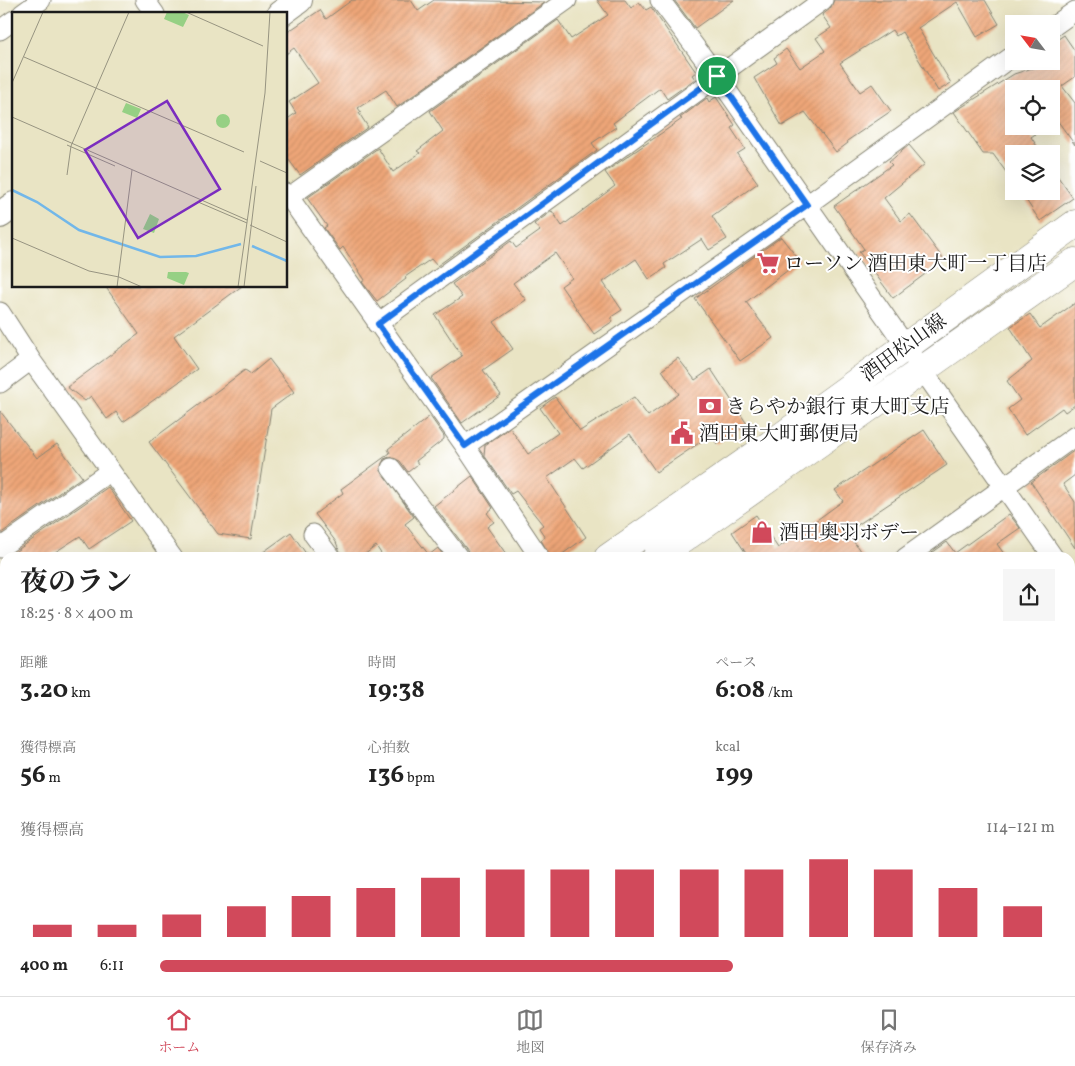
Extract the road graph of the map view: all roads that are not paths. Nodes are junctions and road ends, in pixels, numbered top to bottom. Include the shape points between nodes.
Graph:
1 (41, 0) edge
2 (145, 0) edge
3 (299, 0) edge
4 (567, 0) edge
5 (660, 0) edge
6 (823, 0) edge
7 (1075, 11) edge
8 (25, 12) edge
9 (154, 12) edge
10 (283, 12) edge
11 (12, 21) edge
12 (1060, 22) edge
13 (0, 30) edge
14 (1005, 62) edge
15 (717, 76) junction
16 (288, 195) edge
17 (807, 205) junction
18 (12, 206) edge
19 (0, 215) edge
20 (1075, 224) edge
21 (1075, 262) edge
22 (0, 312) edge
23 (378, 324) junction
24 (904, 346) junction
25 (31, 360) junction
26 (922, 371) junction
27 (0, 383) edge
28 (1075, 436) edge
29 (465, 446) junction
30 (391, 468) dead end
31 (110, 472) junction
32 (1006, 487) junction
33 (313, 534) dead end
34 (0, 548) edge
35 (169, 552) edge
36 (326, 552) edge
37 (454, 552) edge
38 (536, 552) edge
39 (617, 552) edge
40 (665, 552) edge
41 (914, 552) edge
42 (1050, 552) edge

1 - 8 street
2 - 9 street
3 - 10 street
4 - 16 street
5 - 15 street
6 - 15 street
7 - 12 street
11 - 13 street
14 - 17 street
15 - 17 street
15 - 23 street
16 - 23 street
17 - 24 street
17 - 29 street
18 - 19 street
20 - 24 main road, 酒田松山線
21 - 26 main road, 酒田松山線
22 - 25 street
23 - 29 street
24 - 26 street
24 - 39 main road, 酒田松山線
25 - 27 street
25 - 31 street
26 - 32 street
26 - 40 main road, 酒田松山線
28 - 32 street
29 - 38 street
30 - 37 street
31 - 34 street
31 - 35 street
32 - 41 street
32 - 42 street
33 - 36 street

